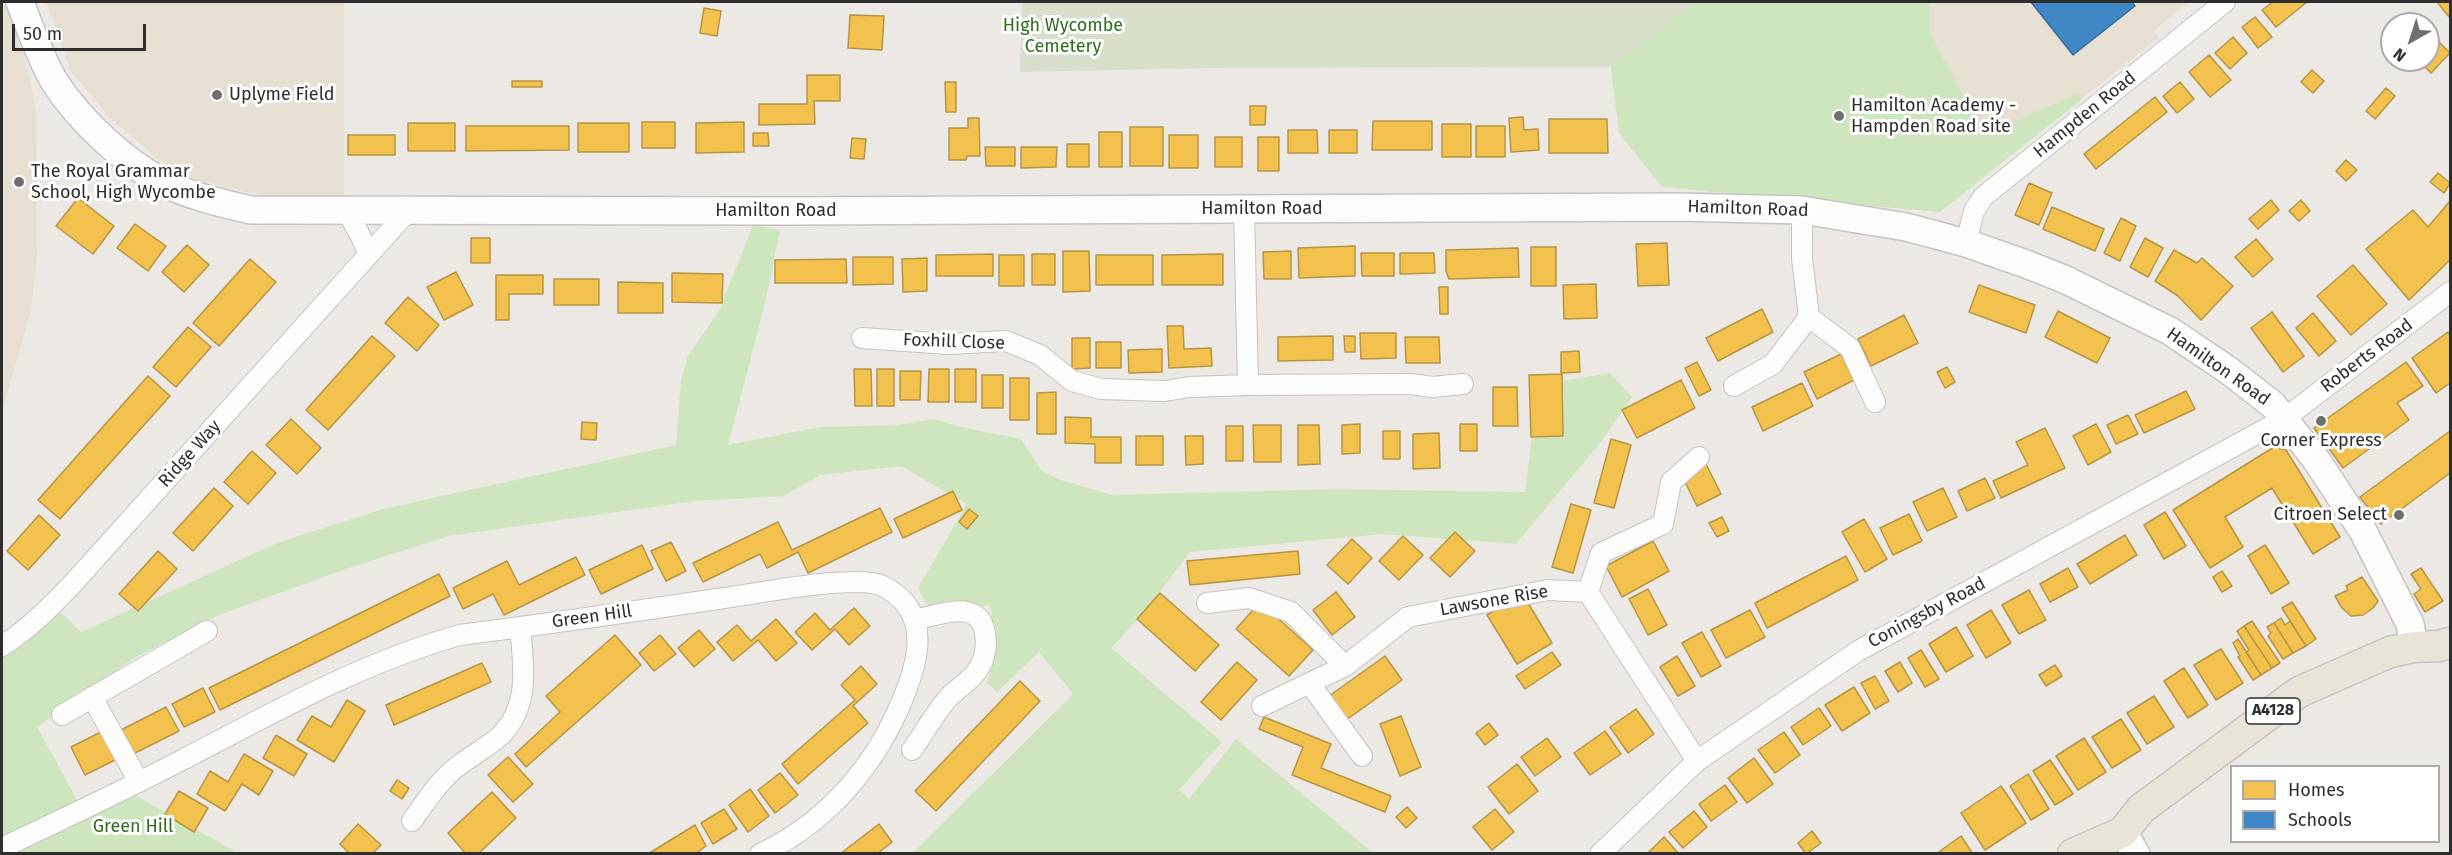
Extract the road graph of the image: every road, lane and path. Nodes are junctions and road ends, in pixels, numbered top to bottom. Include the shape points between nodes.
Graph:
1 (20, 2) edge
2 (2225, 2) edge
3 (1244, 210) junction
4 (1802, 210) junction
5 (348, 212) junction
6 (408, 212) junction
7 (1966, 243) junction
8 (369, 253) junction
9 (2451, 292) edge
10 (1809, 317) junction
11 (862, 338) dead end
12 (1463, 384) dead end
13 (1248, 385) junction
14 (1734, 386) dead end
15 (1875, 402) dead end
16 (2284, 419) junction
17 (1699, 457) dead end
18 (1588, 592) junction
19 (1207, 603) dead end
20 (916, 620) junction
21 (520, 628) junction
22 (207, 631) dead end
23 (2451, 643) edge
24 (2, 646) edge
25 (2414, 647) junction
26 (1345, 666) junction
27 (1310, 684) junction
28 (92, 697) junction
29 (1262, 706) dead end
30 (62, 715) dead end
31 (912, 750) dead end
32 (1362, 756) dead end
33 (1697, 761) junction
34 (139, 782) junction
35 (412, 821) dead end
36 (2129, 843) edge
37 (2, 848) edge
38 (760, 854) edge
39 (1600, 854) edge
40 (2073, 854) edge

1 - 5 street, Hamilton Road via 55,81 85,119 124,157 171,186 210,200 251,210
2 - 7 street, Hampden Road via 1983,197 1974,211
3 - 4 street, Hamilton Road via 1678,207
3 - 6 street, Hamilton Road
3 - 13 street
4 - 7 street, Hamilton Road via 1906,227
4 - 10 street via 1802,258
5 - 6 street, Hamilton Road
5 - 8 street
6 - 8 street, Ridge Way
7 - 16 street, Hamilton Road via 2064,279 2170,331 2237,377
8 - 24 street, Ridge Way via 76,580 47,610
9 - 16 street, Roberts Road
10 - 14 street via 1773,364
10 - 15 street via 1850,348
11 - 13 street, Foxhill Close via 948,344 1006,341 1040,355 1072,381 1101,389 1165,391
12 - 13 street, Foxhill Close
16 - 25 street, Hamilton Road via 2317,460 2363,531 2410,624
16 - 33 street, Coningsby Road via 1858,651
17 - 18 street via 1671,482 1663,524 1601,553
18 - 26 street, Lawsone Rise via 1548,590 1408,617
18 - 33 street
19 - 26 street via 1249,598 1291,612
20 - 21 street, Green Hill via 906,605 882,586 855,581
20 - 31 street via 960,610 975,613 984,626 986,647 977,672 949,698
20 - 38 street via 919,635 907,690 876,753 849,789 813,822
21 - 34 street, Green Hill via 460,636 370,665
21 - 35 street via 525,667 513,719 500,735 450,773
22 - 28 street
23 - 25 main road, A4128
25 - 36 main road, A4128 via 2390,652 2299,692 2141,809
26 - 27 street, Lawsone Rise
27 - 29 street, Lawsone Rise
27 - 32 street
28 - 30 street
28 - 34 street
33 - 39 street, Coningsby Road
34 - 37 street, Green Hill
36 - 40 main road, A4128

